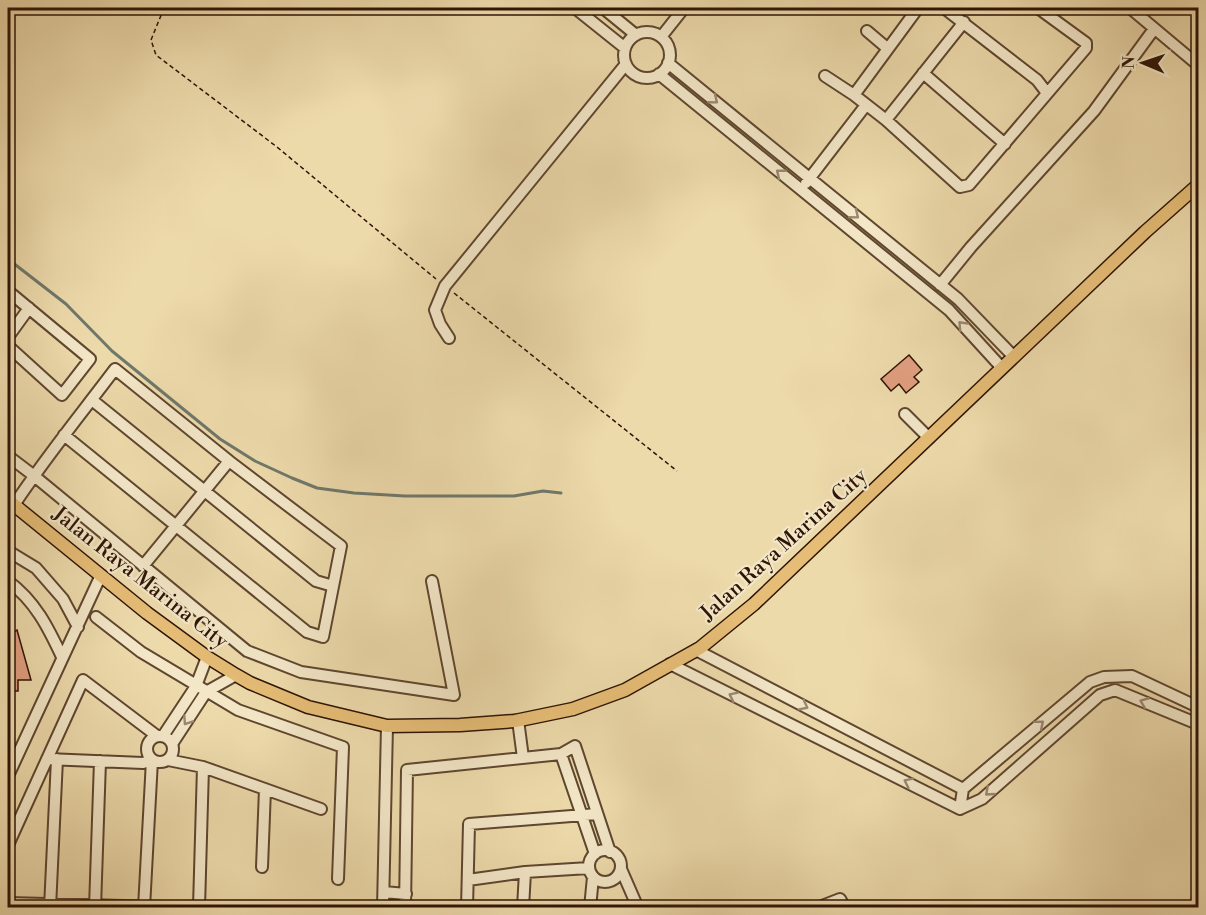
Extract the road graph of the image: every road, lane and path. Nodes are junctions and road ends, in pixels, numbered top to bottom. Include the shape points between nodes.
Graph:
1 (164, 8) edge
2 (575, 8) edge
3 (603, 8) edge
4 (684, 8) edge
5 (918, 8) edge
6 (947, 8) edge
7 (1038, 8) edge
8 (1130, 8) edge
9 (964, 22) junction
10 (1154, 29) junction
11 (867, 31) dead end
12 (636, 34) junction
13 (661, 37) junction
14 (626, 48) junction
15 (887, 48) junction
16 (668, 63) junction
17 (626, 64) junction
18 (1198, 65) edge
19 (923, 73) junction
20 (659, 74) junction
21 (825, 76) dead end
22 (1047, 93) junction
23 (854, 95) junction
24 (866, 105) junction
25 (886, 120) junction
26 (1005, 144) junction
27 (809, 178) junction
28 (1198, 185) edge
29 (801, 190) junction
30 (940, 285) junction
31 (445, 286) junction
32 (8, 291) edge
33 (29, 308) junction
34 (8, 337) edge
35 (449, 338) dead end
36 (8, 346) edge
37 (1014, 357) junction
38 (1002, 368) junction
39 (92, 400) junction
40 (905, 414) dead end
41 (64, 435) junction
42 (929, 438) junction
43 (8, 456) edge
44 (229, 461) junction
45 (677, 471) dead end
46 (33, 475) junction
47 (205, 490) junction
48 (10, 502) edge
49 (176, 526) junction
50 (9, 555) edge
51 (143, 566) junction
52 (101, 575) junction
53 (8, 581) edge
54 (432, 581) dead end
55 (333, 586) junction
56 (96, 617) dead end
57 (78, 627) junction
58 (696, 650) junction
59 (62, 657) junction
60 (207, 657) junction
61 (670, 664) junction
62 (236, 675) junction
63 (196, 686) junction
64 (206, 692) junction
65 (1197, 702) edge
66 (1186, 718) junction
67 (518, 720) junction
68 (1198, 724) edge
69 (387, 726) junction
70 (164, 739) junction
71 (888, 750) junction
72 (561, 754) junction
73 (523, 758) junction
74 (52, 759) junction
75 (152, 760) junction
76 (168, 760) junction
77 (100, 761) junction
78 (203, 767) junction
79 (877, 767) junction
80 (386, 770) junction
81 (407, 770) junction
82 (8, 776) edge
83 (265, 789) junction
84 (963, 789) junction
85 (960, 808) junction
86 (321, 809) dead end
87 (597, 814) junction
88 (581, 816) junction
89 (8, 844) edge
90 (610, 852) junction
91 (595, 854) junction
92 (262, 867) dead end
93 (621, 869) junction
94 (525, 872) junction
95 (591, 873) junction
96 (338, 879) dead end
97 (468, 880) junction
98 (384, 892) junction
99 (406, 894) junction
100 (1198, 898) edge
101 (8, 903) edge
102 (50, 906) edge
103 (95, 906) edge
104 (144, 907) edge
105 (199, 908) edge
106 (383, 908) edge
107 (405, 908) edge
108 (467, 908) edge
109 (523, 908) edge
110 (590, 908) edge
111 (638, 908) edge
112 (817, 908) edge
113 (845, 908) edge
114 (1194, 908) edge

1 - 31 path via 151,40 156,55 277,147
2 - 14 street
3 - 12 street
4 - 13 street
5 - 15 street
6 - 9 street
7 - 22 street via 1086,44
8 - 10 street
9 - 19 street
9 - 22 street via 1037,80
10 - 18 street
10 - 30 street via 1094,111
11 - 15 street
12 - 13 street via 649,32
12 - 14 street
13 - 16 street via 668,46
14 - 17 street
15 - 23 street
16 - 20 street
16 -> 27 street
17 - 20 street via 644,78
17 - 31 street
19 - 25 street
19 - 26 street
29 -> 20 street
21 - 23 street
22 - 26 street
23 - 24 street
24 - 25 street
24 - 27 street
25 - 26 street via 960,187 969,185
27 - 29 street
27 -> 30 street
28 - 37 main road, Jalan Raya Marina City
38 -> 29 street via 949,310
30 - 37 street
31 - 35 street via 435,310
31 - 45 path
32 - 33 street
33 - 34 street
33 - 36 street via 90,358 62,395
37 - 38 main road, Jalan Raya Marina City
38 - 42 main road, Jalan Raya Marina City
39 - 41 street
39 - 44 street via 116,369
39 - 47 street
40 - 42 street
41 - 46 street
41 - 49 street
42 - 58 main road, Jalan Raya Marina City via 754,604
43 - 46 street
44 - 47 street
44 - 55 street via 341,546
46 - 48 street
46 - 51 street
47 - 49 street
47 - 55 street via 316,581
48 - 52 main road, Jalan Raya Marina City
49 - 51 street
49 - 55 street via 307,632 323,637
50 - 57 street via 36,568 63,599
51 - 54 street via 247,651 300,672 454,695
52 - 57 street
52 - 60 main road, Jalan Raya Marina City
53 - 59 street via 39,611
56 - 63 street via 141,652
57 - 59 street
58 - 61 main road, Jalan Raya Marina City
58 -> 71 street
59 - 82 street
60 - 62 main road, Jalan Raya Marina City
60 - 63 street
61 - 67 main road, Jalan Raya Marina City via 625,690 573,709
79 -> 61 street
62 - 64 street
62 - 69 main road, Jalan Raya Marina City via 308,707
63 - 64 street
63 - 70 street
64 -> 70 street
64 - 96 street via 238,710 343,747
65 - 66 street
84 -> 65 street via 1090,682 1132,676
66 - 68 street
66 -> 85 street via 1115,690 1100,695 982,799
67 - 69 main road, Jalan Raya Marina City
67 - 73 street
69 - 80 street
70 - 74 street via 83,680
70 - 75 street via 148,743
70 - 76 street via 172,755
71 - 79 street
71 - 84 street
72 - 73 street
72 - 87 street via 575,746
72 - 88 street
73 - 81 street
74 - 77 street
74 - 89 street
74 - 102 street
75 - 76 street
75 - 77 street
75 - 104 street
76 - 78 street
77 - 103 street
78 - 83 street
78 - 105 street
85 -> 79 street
80 - 81 street
80 - 98 street
81 - 99 street
83 - 86 street
83 - 92 street
84 - 85 street
87 - 88 street
87 - 90 street
88 - 91 street
88 - 97 street via 469,824
90 - 91 street
90 - 93 street via 618,858
91 - 95 street via 590,863
93 - 95 street via 612,881 602,882
93 - 111 street
94 - 95 street
94 - 97 street
94 - 109 street
95 - 110 street
97 - 108 street
98 - 99 street
98 - 106 street
99 - 107 street
100 - 114 street
101 - 102 street
102 - 103 street
103 - 104 street
104 - 105 street
112 - 113 street via 840,899

